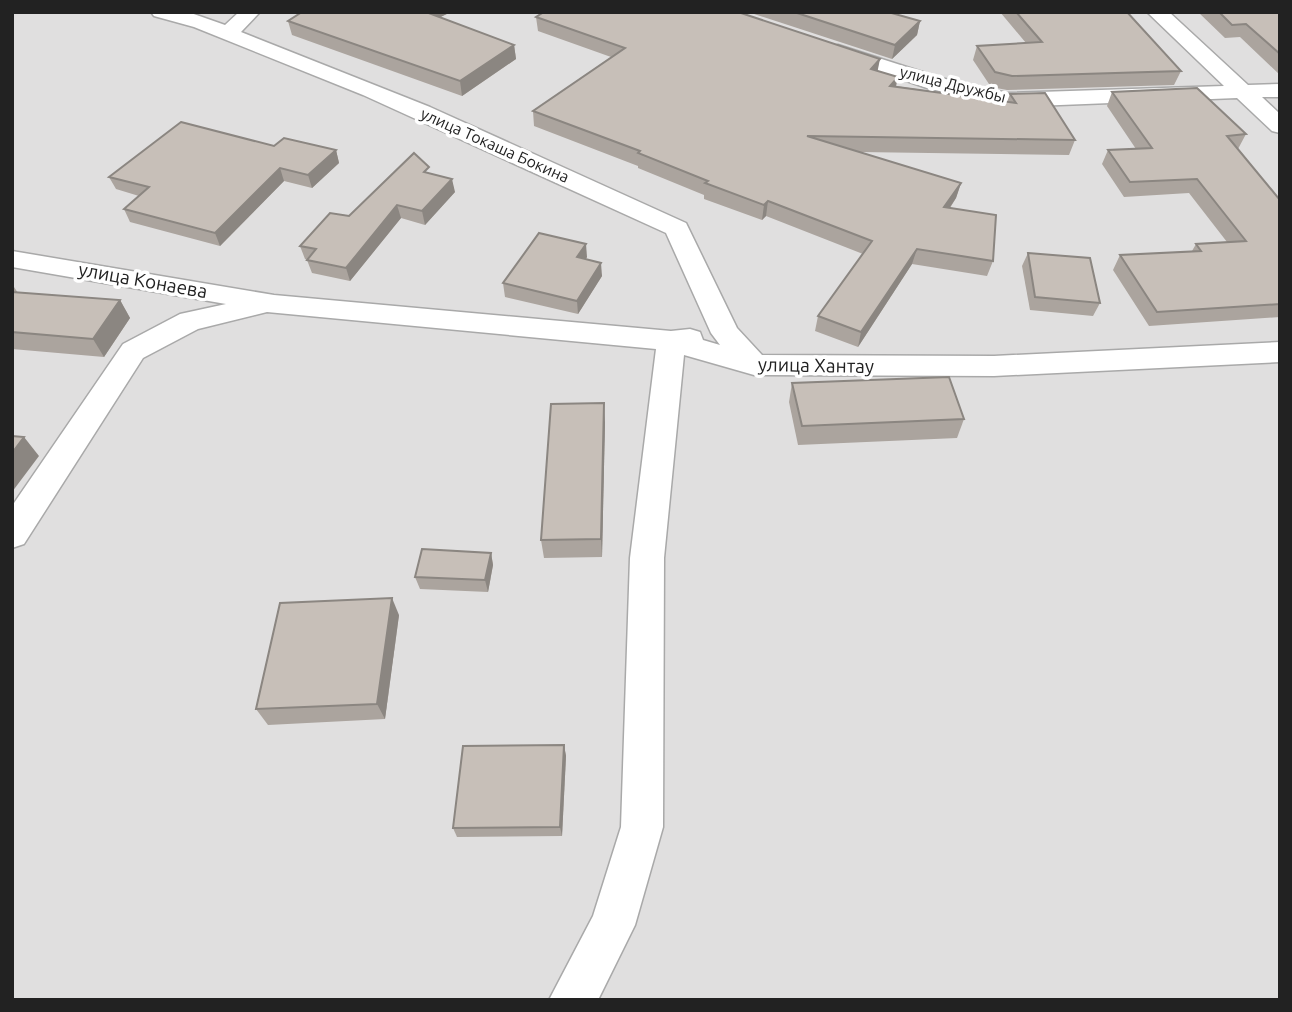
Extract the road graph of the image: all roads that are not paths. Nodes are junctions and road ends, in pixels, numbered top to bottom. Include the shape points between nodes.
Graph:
1 (250, 12) edge
2 (1157, 12) edge
3 (182, 13) edge
4 (227, 36) junction
5 (821, 46) edge
6 (1280, 90) edge
7 (1244, 92) junction
8 (1280, 126) edge
9 (12, 259) edge
10 (274, 304) junction
11 (725, 334) junction
12 (671, 341) junction
13 (1280, 352) edge
14 (754, 365) junction
15 (12, 534) edge
16 (572, 1000) edge

1 - 4 street
2 - 7 street
3 - 4 street, улица Токаша Бокина
4 - 11 street, улица Токаша Бокина via 358,83 677,228
5 - 7 street, улица Дружбы via 935,83 1007,100
6 - 7 street, улица Дружбы
7 - 8 street
9 - 10 street, улица Конаева
10 - 12 street, улица Хантау
10 - 15 street via 190,321 133,351
11 - 12 street
11 - 14 street, улица Токаша Бокина
12 - 14 street, улица Хантау
12 - 16 street via 647,558 642,827 613,925
13 - 14 street, улица Хантау via 994,366

